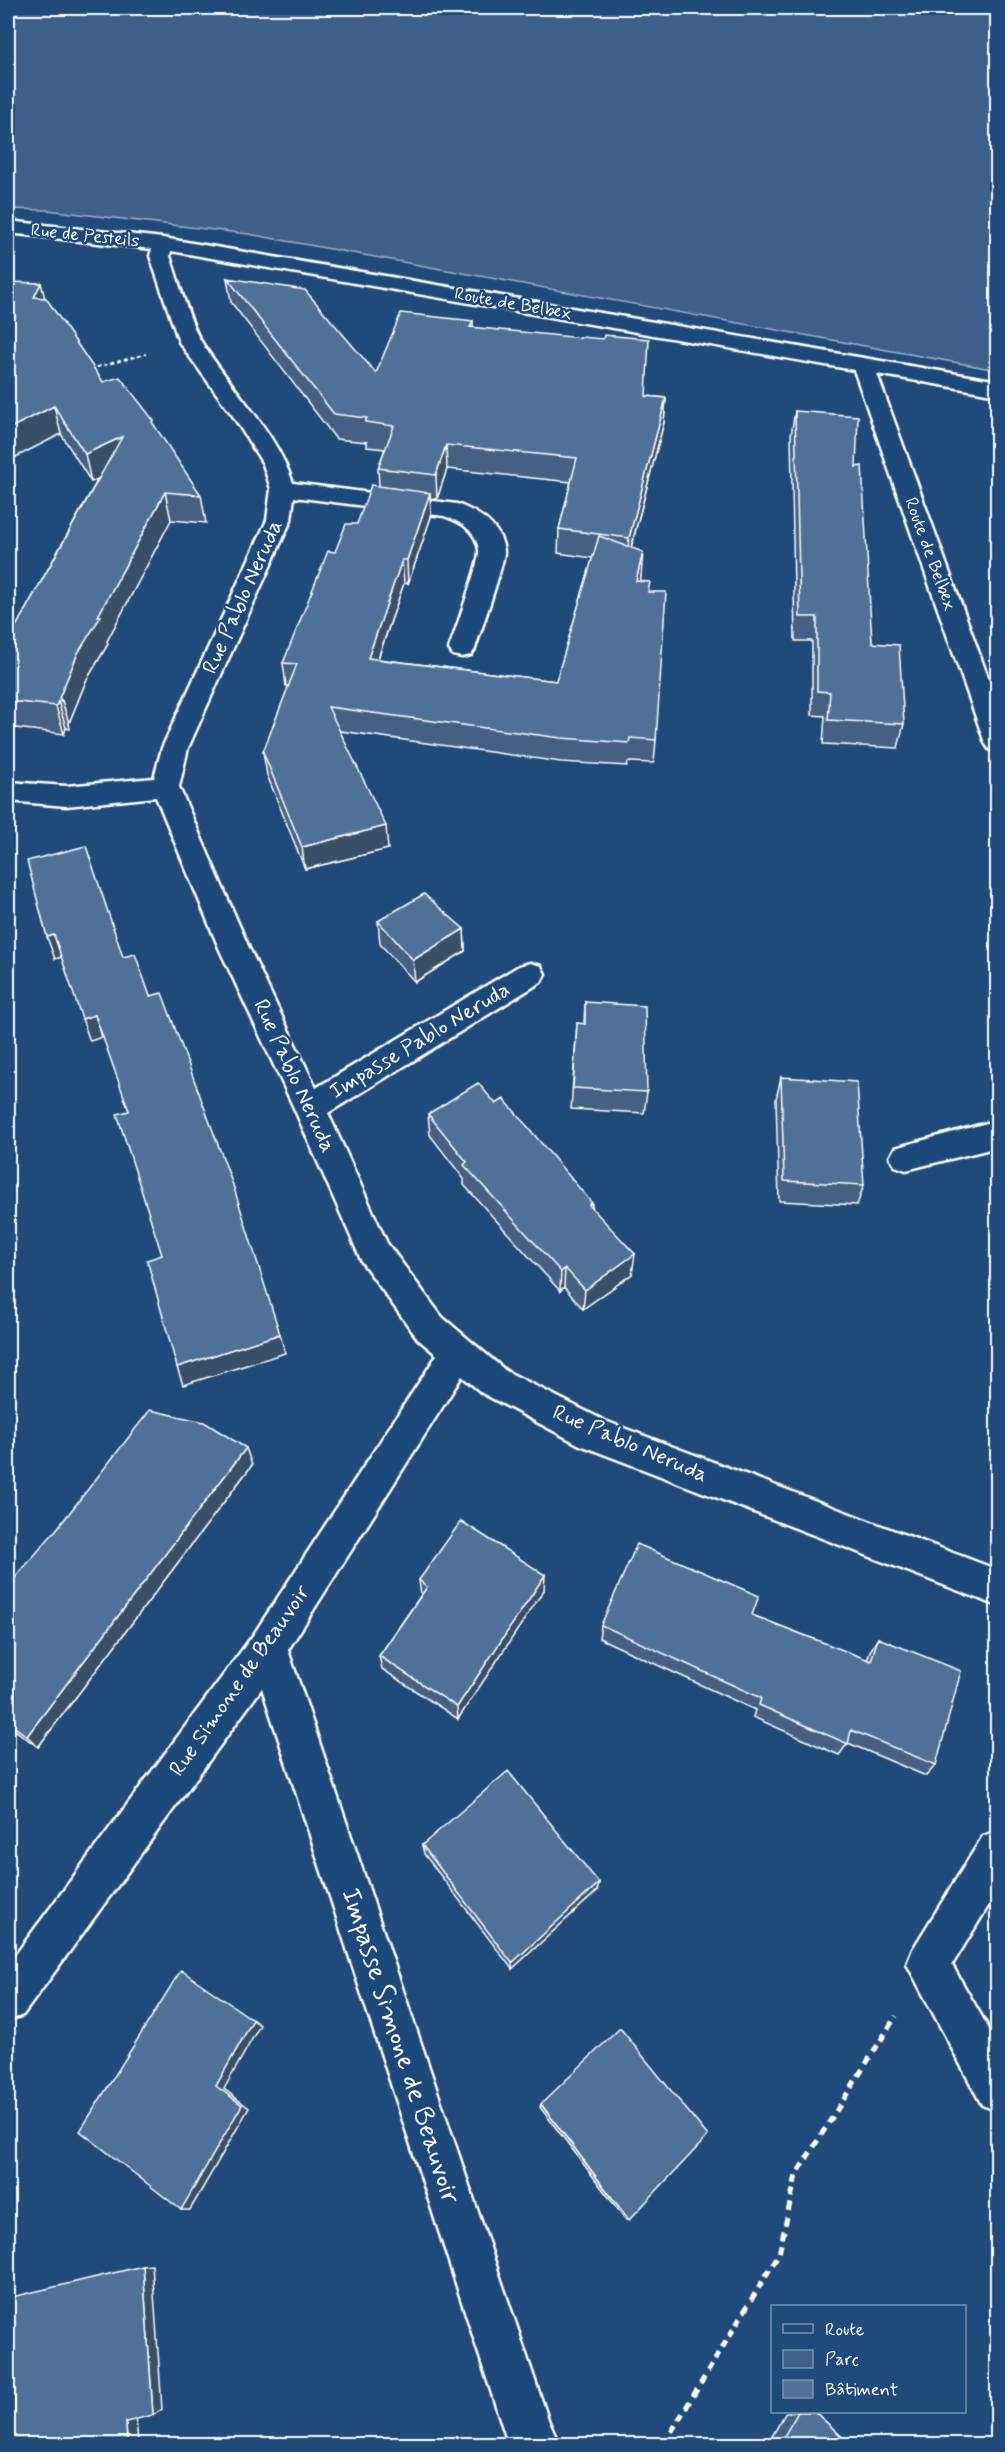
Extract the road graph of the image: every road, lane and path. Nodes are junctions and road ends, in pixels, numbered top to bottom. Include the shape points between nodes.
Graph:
1 (8, 227) edge
2 (163, 244) junction
3 (190, 342) junction
4 (863, 365) junction
5 (87, 370) edge
6 (998, 388) edge
7 (283, 489) junction
8 (462, 649) dead end
9 (998, 743) edge
10 (165, 787) junction
11 (8, 792) edge
12 (530, 974) dead end
13 (310, 1108) junction
14 (998, 1133) edge
15 (906, 1157) dead end
16 (458, 1352) junction
17 (998, 1588) edge
18 (268, 1647) junction
19 (998, 1851) edge
20 (928, 1964) junction
21 (8, 2000) edge
22 (998, 2089) edge
23 (531, 2441) edge
24 (664, 2445) edge

1 - 2 street, Rue de Pesteils
2 - 3 street, Rue Pablo Neruda via 160,256
2 - 4 street, Route de Belbex
3 - 5 path
3 - 7 street, Rue Pablo Neruda via 269,454
4 - 6 street, Route de Belbex
4 - 9 street, Route de Belbex
7 - 8 street via 448,509 471,518 485,533 492,552
7 - 10 street, Rue Pablo Neruda via 279,520 175,748
10 - 11 street via 66,796
10 - 13 street, Rue Pablo Neruda via 234,948
12 - 13 street, Impasse Pablo Neruda
13 - 16 street, Rue Pablo Neruda via 374,1252 430,1328
14 - 15 street
16 - 17 street, Rue Pablo Neruda via 494,1382 593,1433
16 - 18 street, Rue Simone de Beauvoir
18 - 21 street, Rue Simone de Beauvoir
18 - 23 street, Impasse Simone de Beauvoir
19 - 20 street
20 - 22 street
20 - 24 path via 796,2175 779,2254

